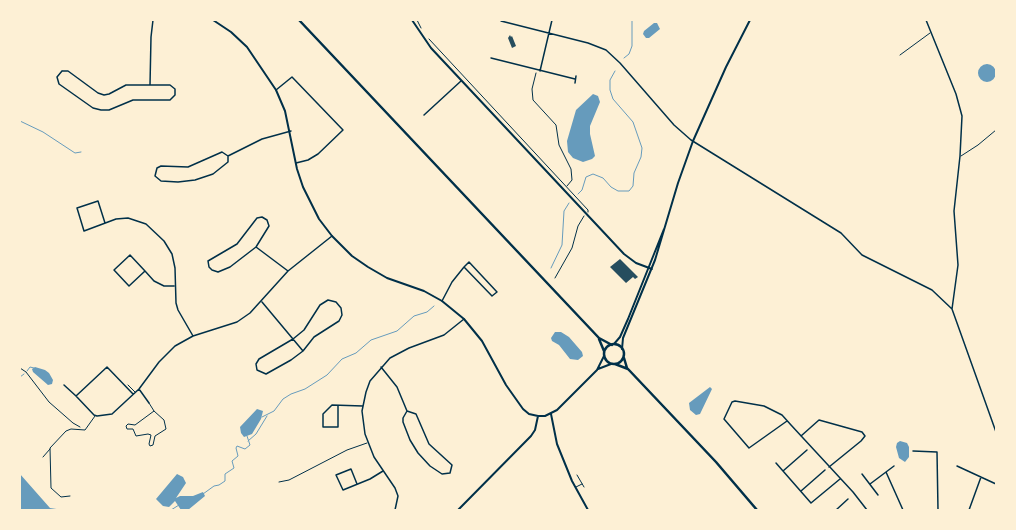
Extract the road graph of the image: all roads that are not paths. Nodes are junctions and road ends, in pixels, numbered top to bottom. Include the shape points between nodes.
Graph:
1 (153, 20) edge
2 (213, 20) edge
3 (300, 20) edge
4 (412, 20) edge
5 (552, 20) edge
6 (750, 20) edge
7 (926, 20) edge
8 (501, 21) dead end
9 (508, 21) edge
10 (931, 33) junction
11 (549, 34) junction
12 (900, 55) dead end
13 (491, 58) dead end
14 (540, 71) junction
15 (576, 76) dead end
16 (575, 80) junction
17 (461, 81) junction
18 (575, 83) dead end
19 (150, 84) junction
20 (276, 90) junction
21 (424, 115) dead end
22 (996, 130) edge
23 (291, 131) junction
24 (693, 141) junction
25 (228, 156) junction
26 (960, 156) junction
27 (296, 163) junction
28 (105, 223) junction
29 (666, 224) junction
30 (332, 236) junction
31 (256, 247) junction
32 (464, 267) junction
33 (647, 267) junction
34 (652, 269) junction
35 (146, 271) junction
36 (288, 271) junction
37 (175, 286) junction
38 (442, 301) junction
39 (262, 302) junction
40 (952, 309) junction
41 (464, 319) junction
42 (192, 336) junction
43 (599, 338) junction
44 (293, 339) junction
45 (614, 344) junction
46 (622, 349) junction
47 (303, 351) junction
48 (604, 352) junction
49 (604, 356) junction
50 (623, 356) junction
51 (612, 364) junction
52 (616, 364) junction
53 (381, 367) junction
54 (628, 369) junction
55 (597, 370) junction
56 (64, 385) dead end
57 (128, 385) dead end
58 (139, 389) junction
59 (135, 392) junction
60 (133, 394) junction
61 (76, 396) junction
62 (148, 403) joint
63 (338, 406) junction
64 (363, 406) junction
65 (154, 411) junction
66 (407, 411) junction
67 (551, 414) junction
68 (96, 415) junction
69 (538, 416) junction
70 (787, 421) junction
71 (996, 432) edge
72 (801, 436) junction
73 (367, 443) junction
74 (50, 448) junction
75 (807, 450) dead end
76 (913, 452) dead end
77 (43, 457) dead end
78 (776, 463) dead end
79 (894, 466) dead end
80 (957, 466) dead end
81 (829, 467) junction
82 (825, 470) dead end
83 (383, 471) junction
84 (783, 471) junction
85 (886, 472) junction
86 (862, 474) dead end
87 (577, 475) dead end
88 (981, 477) junction
89 (840, 479) junction
90 (279, 482) dead end
91 (357, 484) junction
92 (582, 484) junction
93 (870, 484) junction
94 (996, 484) edge
95 (575, 487) junction
96 (584, 487) dead end
97 (801, 491) junction
98 (878, 495) dead end
99 (70, 496) dead end
100 (848, 499) dead end
101 (839, 507) junction
102 (395, 510) edge
103 (458, 510) edge
104 (588, 510) edge
105 (757, 510) edge
106 (836, 510) edge
107 (841, 510) edge
108 (867, 510) edge
109 (903, 510) edge
110 (938, 510) edge
111 (969, 510) edge

1 - 19 street
2 - 20 street via 247,47
3 - 43 main road
4 - 17 street via 431,48
5 - 11 street
6 - 24 street
7 - 10 street
8 - 9 street
9 - 11 street
10 - 12 lane
10 - 26 street via 960,105
11 - 14 street
11 - 24 street via 588,43 613,55 674,125
13 - 14 street
14 - 16 street
15 - 16 street
16 - 18 street
17 - 21 street
17 - 33 street via 629,259
19 - 19 street via 170,85 175,89 175,95 170,100 133,100 109,110 101,110 93,108 59,84 57,77 62,71 68,71 104,95 126,85
20 - 23 street
20 - 27 street via 292,77 343,130 318,154
22 - 26 lane
23 - 25 street via 262,139
23 - 27 street
24 - 29 street
24 - 40 street via 841,234 862,255 932,290
25 - 25 street via 225,165 212,174 195,180 162,181 155,176 157,168 161,166 188,167 222,152
26 - 40 street via 954,211 958,265
27 - 30 street via 310,203
28 - 28 street via 98,201 76,208 84,230
28 - 37 street via 128,218 153,228 172,254
29 - 33 street
29 - 34 street
30 - 36 street
30 - 38 street via 352,256 368,267 387,278 424,291
31 - 31 street via 230,267 218,272 209,267 208,261 237,244 257,218 262,217 267,220 269,226
31 - 36 street
32 - 32 street via 469,262 497,292 492,296
32 - 38 street
33 - 34 street
33 - 45 street via 628,319
34 - 46 street via 623,338
35 - 35 street via 129,286 114,270 130,255
35 - 37 street via 154,281 164,286
36 - 39 street
37 - 42 street via 178,310
38 - 41 street
39 - 42 street via 237,322
39 - 44 street
40 - 71 street
41 - 53 street via 444,335 401,352
41 - 69 street via 482,341 517,401 526,412
42 - 58 street via 166,354
43 - 45 main road
43 - 48 main road
44 - 47 street
44 - 47 street via 259,359 256,364 257,370 266,374
44 - 47 street via 304,330 322,303 332,301 339,304 342,311 339,321 314,337
45 - 46 main road
45 - 48 main road via 607,347
46 - 50 main road
48 - 49 main road
49 - 51 main road via 606,361
49 - 55 street
50 - 52 main road
50 - 54 main road
51 - 52 main road
51 - 55 street
52 - 54 main road
53 - 64 street via 369,384
53 - 66 street via 397,387
54 - 105 main road via 716,462
55 - 67 street
56 - 61 street
57 - 59 lane
58 - 59 street
58 - 62 street
59 - 60 street
60 - 61 street via 107,367
60 - 68 street via 112,414
61 - 68 street
62 - 65 lane
63 - 63 street via 338,427 323,427 323,414 332,405
63 - 64 street
64 - 73 street via 363,425
65 - 65 lane via 164,420 166,429 155,436 153,445 150,446 151,435 136,436 133,429 127,429 126,426 135,425
66 - 66 street via 416,414 429,444 452,465 450,473 442,474 418,453 403,422
67 - 69 street
67 - 95 street via 557,444
68 - 74 lane via 85,430 66,431
69 - 103 street via 531,436
70 - 70 street via 782,415 764,406 735,401 732,402 724,420 750,448
70 - 72 street
72 - 81 street
72 - 81 street via 819,420 862,432 865,436 861,441
73 - 83 street
73 - 90 lane via 347,450 289,480
74 - 77 lane
74 - 99 lane via 51,488 61,497
75 - 84 street
76 - 110 street via 937,452
78 - 84 street
79 - 85 street
80 - 88 street
81 - 89 street
82 - 97 street
83 - 91 street
83 - 102 street via 398,496
84 - 97 street
85 - 93 street
85 - 109 street
86 - 93 street
87 - 92 lane
88 - 94 street
88 - 111 street
89 - 97 street via 811,503
89 - 108 street
91 - 91 street via 351,469 336,475 343,490
92 - 95 lane
92 - 96 lane
93 - 98 street
95 - 104 street
100 - 101 street
101 - 106 street
101 - 107 street

